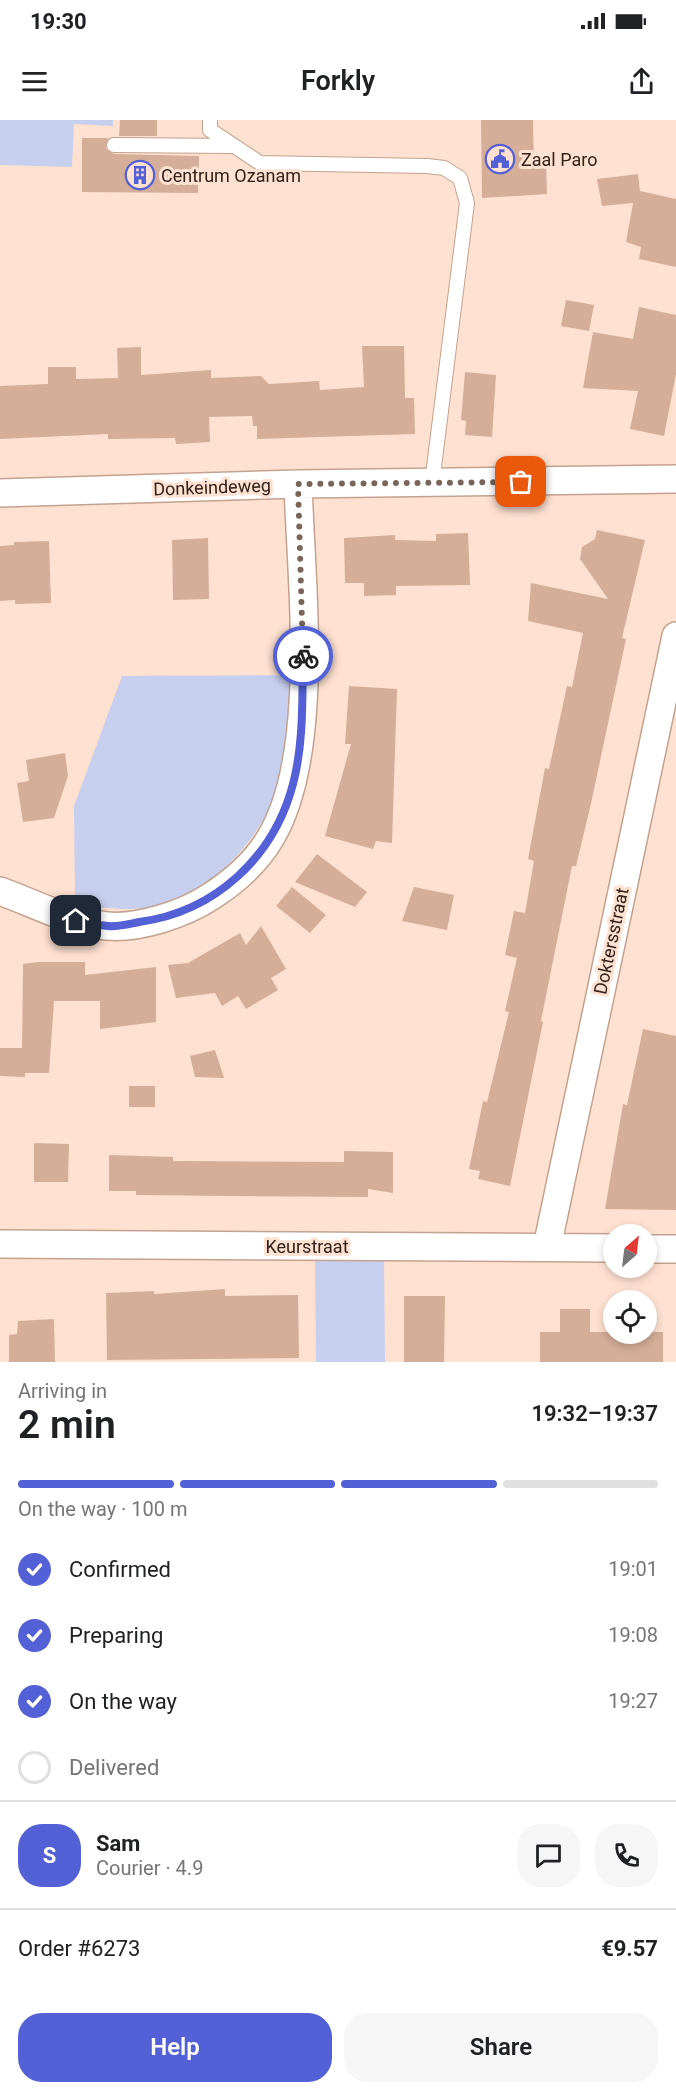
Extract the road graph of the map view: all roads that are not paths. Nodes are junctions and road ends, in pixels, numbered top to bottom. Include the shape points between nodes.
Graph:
1 (210, 120) edge
2 (114, 145) dead end
3 (234, 146) junction
4 (676, 479) edge
5 (432, 483) junction
6 (298, 484) junction
7 (0, 494) edge
8 (676, 636) edge
9 (0, 891) edge
10 (0, 1244) edge
11 (547, 1247) junction
12 (603, 1248) edge
13 (657, 1249) edge
14 (676, 1249) edge

1 - 3 lane via 210,130
2 - 3 lane
3 - 5 lane via 260,163 426,166 444,168 460,178 467,203
4 - 5 street, Donkeindeweg
5 - 6 street, Donkeindeweg
6 - 7 street, Donkeindeweg
6 - 9 street via 303,644 299,750 293,785 272,836 255,861 232,883 191,909 151,921 109,926 76,921
8 - 11 street, Doktersstraat
10 - 11 street, Keurstraat
11 - 12 street, Keurstraat
13 - 14 street

